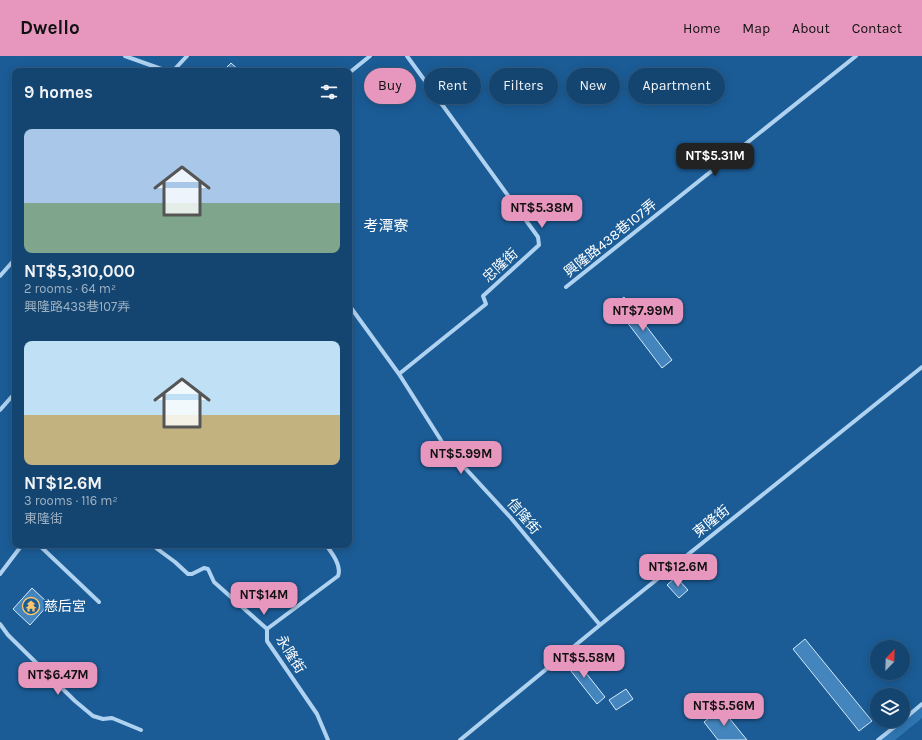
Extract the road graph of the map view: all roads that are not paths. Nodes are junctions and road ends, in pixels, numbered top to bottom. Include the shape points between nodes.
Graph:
1 (125, 56) edge
2 (187, 56) edge
3 (370, 56) edge
4 (407, 56) edge
5 (856, 56) edge
6 (159, 68) edge
7 (176, 68) edge
8 (352, 71) edge
9 (12, 262) edge
10 (0, 276) edge
11 (566, 287) dead end
12 (352, 309) edge
13 (922, 367) edge
14 (399, 374) junction
15 (12, 396) edge
16 (0, 410) edge
17 (20, 548) edge
18 (42, 548) edge
19 (156, 548) edge
20 (328, 548) edge
21 (0, 574) edge
22 (100, 602) dead end
23 (0, 624) edge
24 (600, 625) junction
25 (267, 629) junction
26 (922, 704) edge
27 (910, 714) edge
28 (892, 728) edge
29 (141, 730) dead end
30 (328, 740) edge
31 (460, 740) edge
32 (878, 740) edge

1 - 6 street
2 - 7 street
3 - 8 street
4 - 14 street, 忠隆街 via 538,236 539,244 483,296 486,304
5 - 11 street, 興隆路438巷107弄
9 - 10 street
12 - 14 street, 信隆街
13 - 24 street, 東隆街
14 - 24 street, 信隆街 via 444,445 511,518
15 - 16 street
17 - 21 street
18 - 22 street
19 - 25 street, 永隆街 via 188,574 208,569 214,582
20 - 25 street via 340,572 338,576
23 - 29 street via 8,635 93,716 112,718
24 - 31 street, 東隆街
25 - 30 street, 永隆街 via 267,641 317,714
26 - 27 street
28 - 32 street

